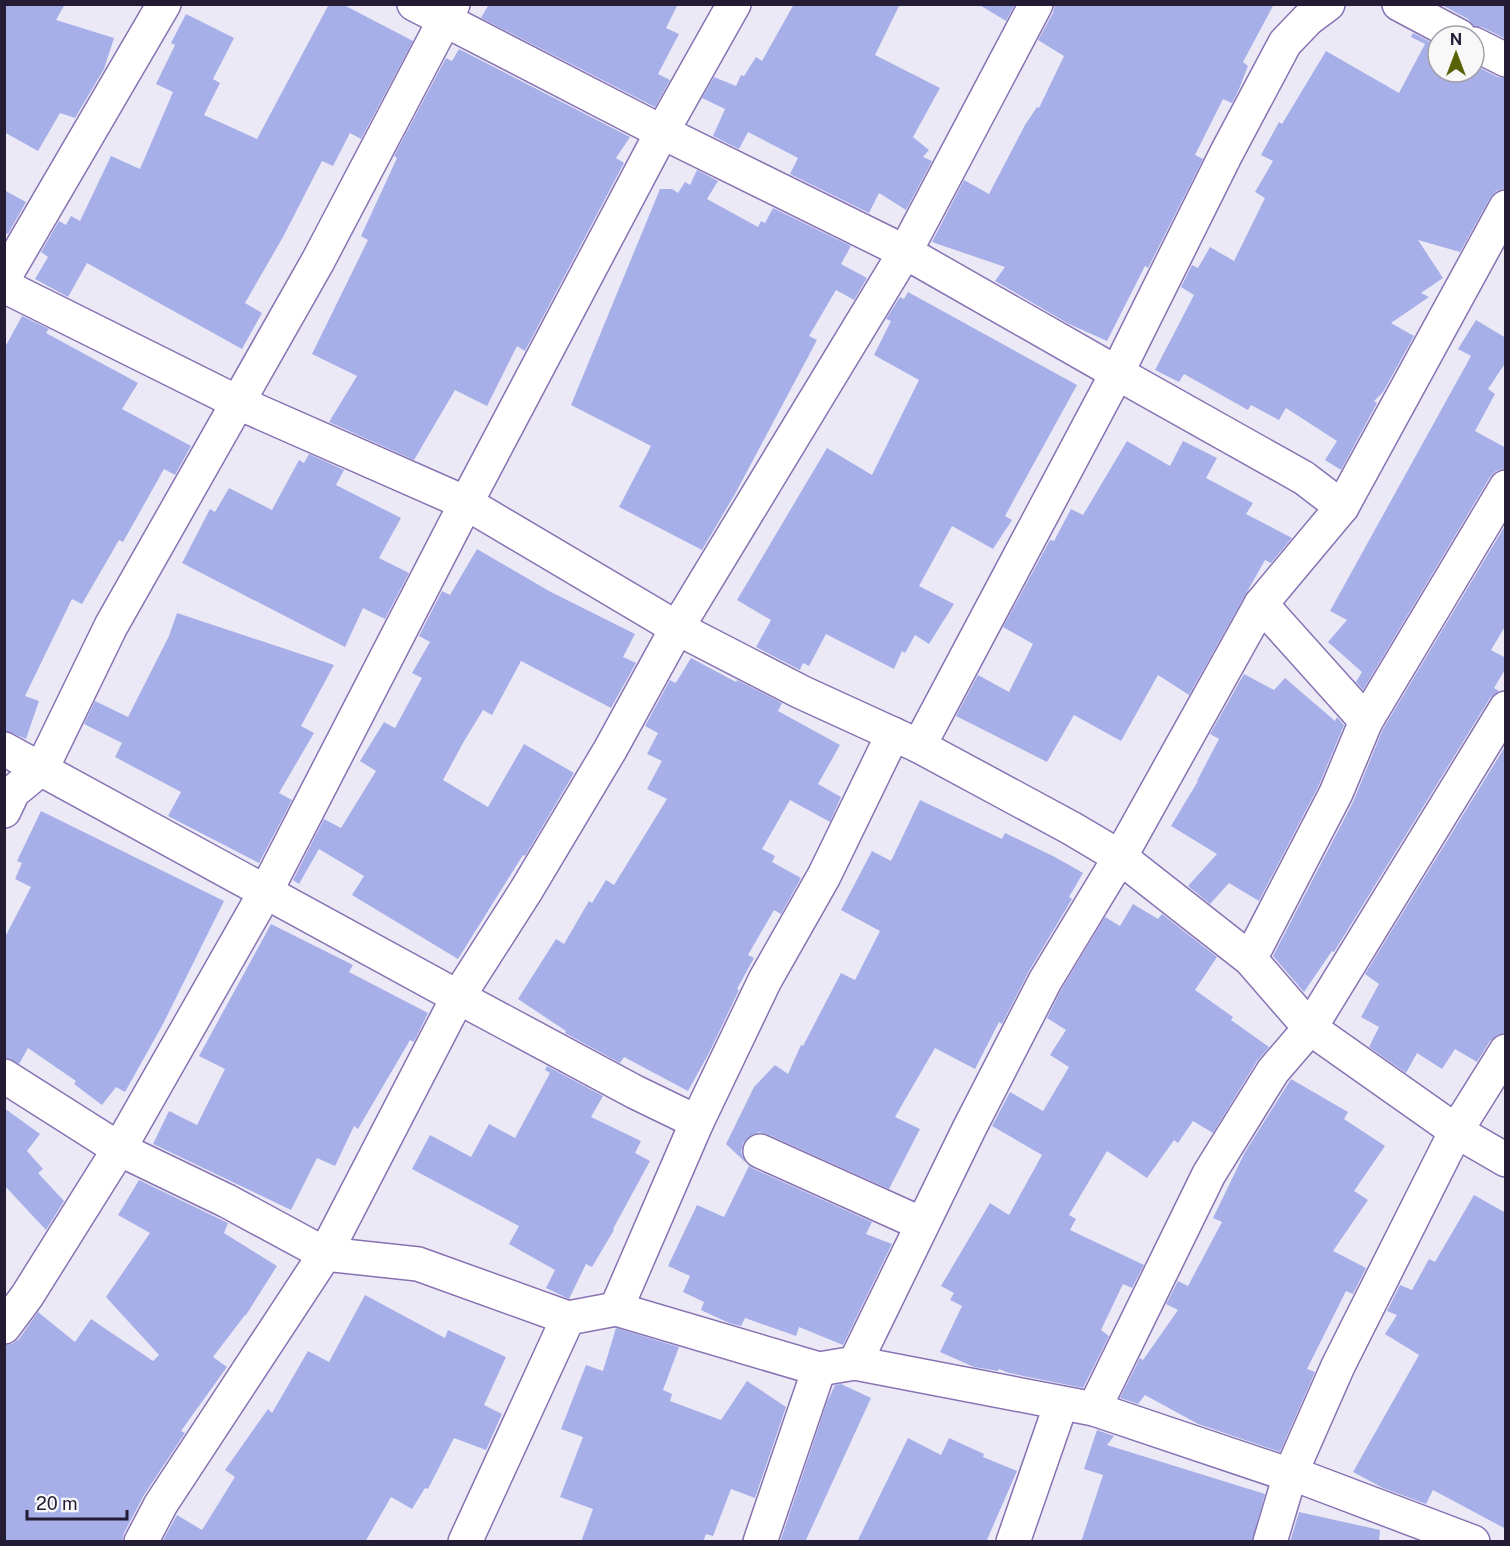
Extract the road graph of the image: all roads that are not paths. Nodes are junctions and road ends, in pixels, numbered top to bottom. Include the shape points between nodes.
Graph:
1 (164, 4) edge
2 (414, 4) edge
3 (734, 4) edge
4 (1036, 4) edge
5 (1328, 4) edge
6 (1399, 4) edge
7 (449, 13) edge
8 (1437, 24) edge
9 (1486, 50) edge
10 (1506, 60) edge
11 (662, 132) junction
12 (1506, 207) edge
13 (905, 252) junction
14 (4, 278) edge
15 (4, 286) edge
16 (1117, 374) junction
17 (238, 403) junction
18 (1506, 487) edge
19 (466, 503) junction
20 (1342, 507) junction
21 (1261, 604) junction
22 (678, 628) junction
23 (1506, 708) edge
24 (1366, 721) junction
25 (906, 740) junction
26 (4, 749) edge
27 (42, 768) junction
28 (4, 812) edge
29 (1120, 857) junction
30 (266, 891) junction
31 (1250, 959) junction
32 (458, 997) junction
33 (1310, 1028) junction
34 (1506, 1051) edge
35 (4, 1076) edge
36 (697, 1122) junction
37 (1456, 1131) junction
38 (119, 1149) junction
39 (760, 1151) dead end
40 (1506, 1160) edge
41 (922, 1224) junction
42 (325, 1254) junction
43 (616, 1309) junction
44 (568, 1318) junction
45 (4, 1327) edge
46 (855, 1363) junction
47 (819, 1369) junction
48 (1061, 1404) junction
49 (1094, 1409) junction
50 (1290, 1475) junction
51 (141, 1542) edge
52 (465, 1542) edge
53 (760, 1542) edge
54 (1013, 1542) edge
55 (1270, 1542) edge
56 (1473, 1542) edge

1 - 14 street
2 - 7 street
3 - 11 street
4 - 13 street
5 - 16 street via 1285,43
6 - 8 street
7 - 11 street
7 - 17 street
9 - 10 street
11 - 13 street
11 - 19 street
12 - 20 street
13 - 16 street
13 - 22 street
15 - 17 street
16 - 20 street via 1304,478
16 - 25 street
17 - 19 street
17 - 27 street via 111,626
18 - 24 street
19 - 22 street
19 - 30 street
20 - 21 street
21 - 24 street
21 - 29 street
22 - 25 street via 801,692
22 - 32 street via 604,760
23 - 33 street
24 - 31 street via 1336,794
25 - 29 street
25 - 36 street via 765,980
26 - 27 street
27 - 28 street via 14,792
27 - 30 street
29 - 31 street
29 - 41 street via 1045,981
30 - 32 street
30 - 38 street
31 - 33 street
32 - 36 street
32 - 42 street
33 - 37 street
33 - 49 street via 1273,1071 1209,1174
34 - 37 street
35 - 38 street
36 - 43 street
37 - 40 street
37 - 50 street via 1338,1366
38 - 42 street
38 - 45 street
39 - 41 street
41 - 46 street
42 - 44 street via 418,1264
42 - 51 street via 161,1504
43 - 44 street
43 - 47 street
44 - 52 street
46 - 47 street
46 - 48 street
47 - 53 street
48 - 49 street
48 - 54 street
49 - 50 street
50 - 55 street
50 - 56 street

